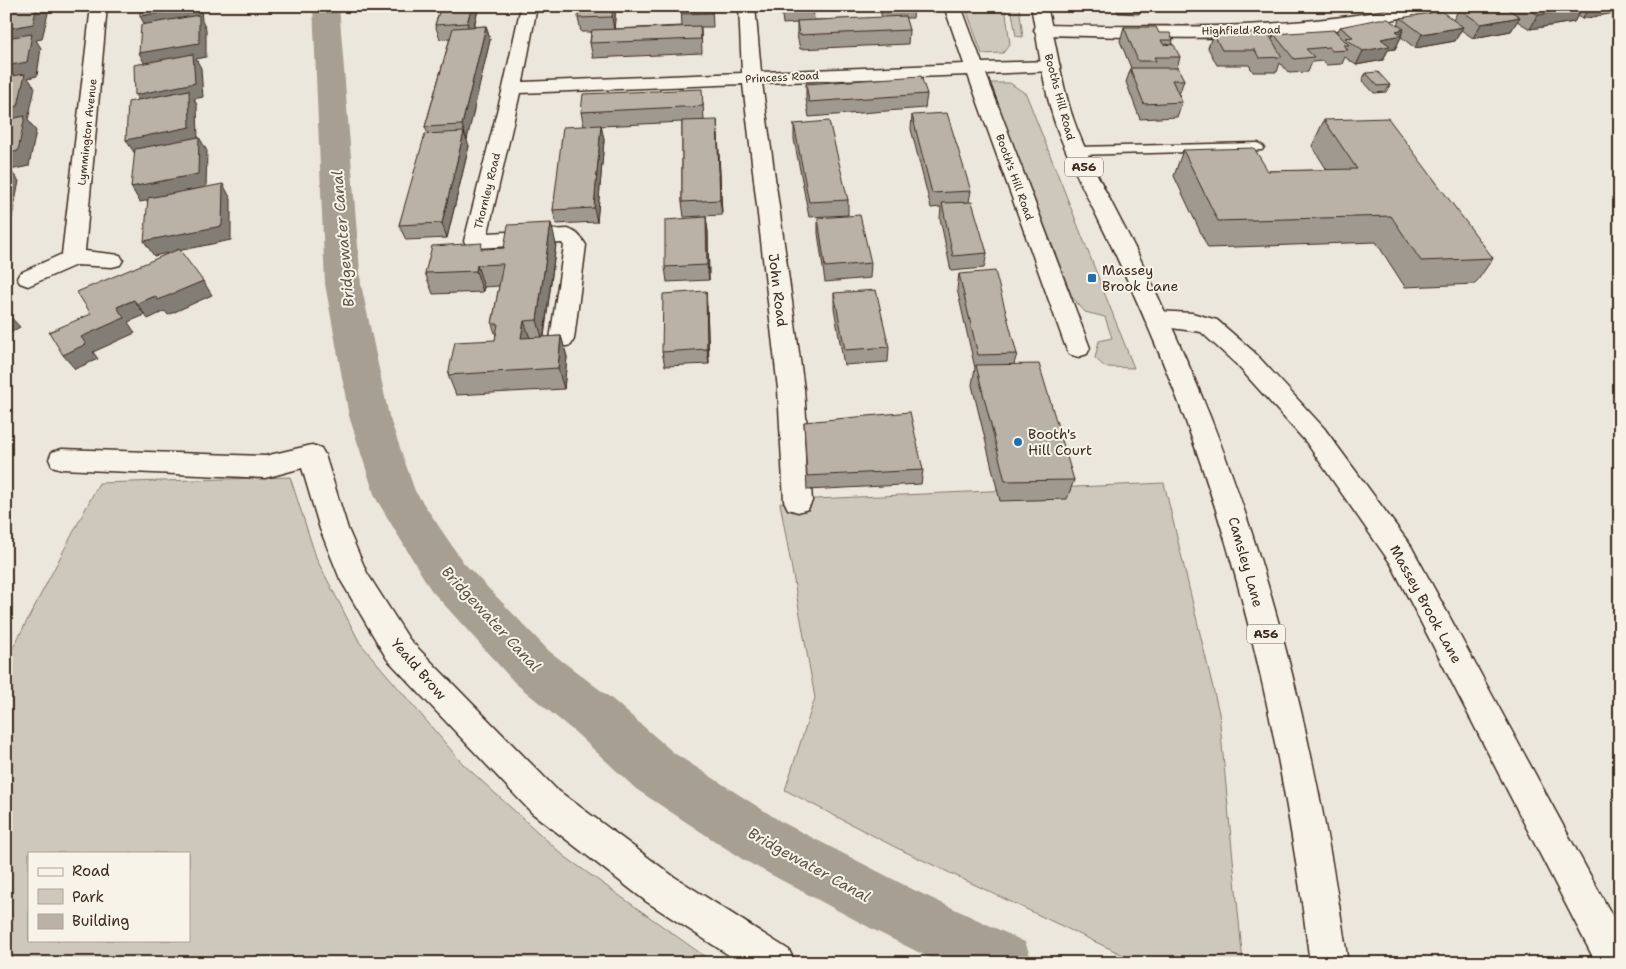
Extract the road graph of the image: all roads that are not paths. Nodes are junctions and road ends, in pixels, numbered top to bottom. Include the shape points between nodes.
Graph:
1 (100, 6) edge
2 (530, 6) edge
3 (747, 6) edge
4 (952, 6) edge
5 (1039, 6) edge
6 (1437, 6) edge
7 (1043, 30) junction
8 (1051, 66) junction
9 (974, 69) junction
10 (752, 79) junction
11 (512, 88) junction
12 (1258, 147) dead end
13 (1076, 151) junction
14 (73, 258) junction
15 (112, 260) dead end
16 (28, 278) dead end
17 (1158, 318) junction
18 (562, 339) edge
19 (1078, 348) dead end
20 (62, 459) dead end
21 (798, 501) dead end
22 (776, 963) edge
23 (1329, 963) edge
24 (1617, 963) edge

1 - 14 street, Lymmington Avenue
2 - 11 street, Thornley Road
3 - 10 street, John Road
4 - 9 street, Booth's Hill Road
5 - 7 street, Booths Hill Road / A56
6 - 7 street, Highfield Road via 1323,26 1279,30
7 - 8 street, Booths Hill Road / A56
8 - 9 street, Princess Road
8 - 13 street, Booths Hill Road / A56 via 1066,126
9 - 10 street, Princess Road
9 - 19 street, Booth's Hill Road
10 - 11 street, Princess Road
10 - 21 street, John Road via 791,389
11 - 18 street, Thornley Road via 475,240 568,236 575,245
12 - 13 lane
13 - 17 street, Booths Hill Road / A56
14 - 15 street
14 - 16 street
17 - 23 street, Camsley Lane / A56 via 1200,421 1240,536 1296,756
17 - 24 street, Massey Brook Lane via 1210,326 1245,358 1315,435 1401,555
20 - 22 street, Yeald Brow via 265,466 312,455 334,528 355,579 398,649 544,801 660,889

